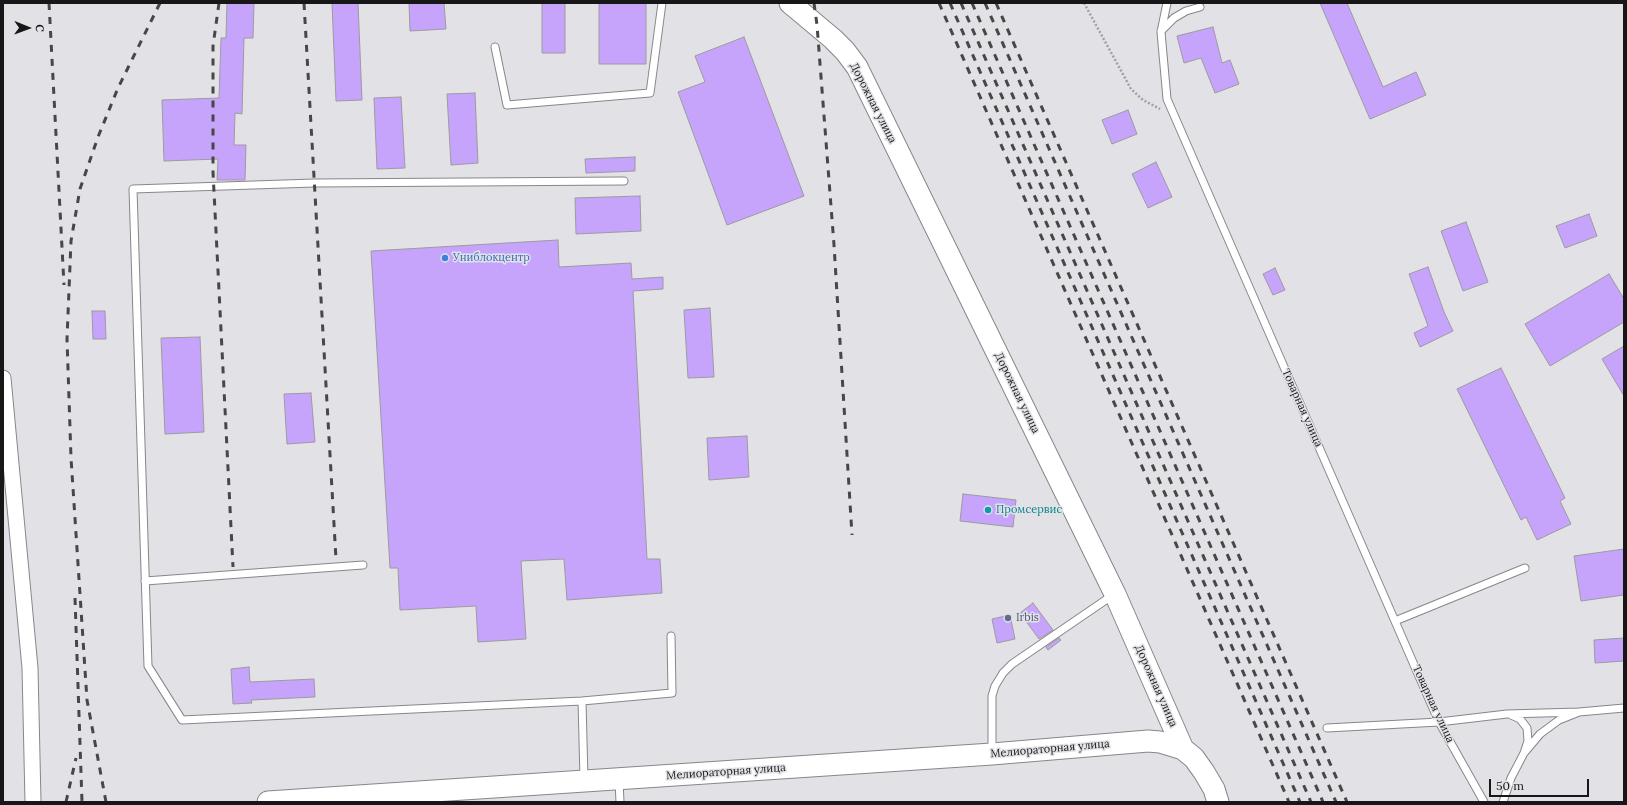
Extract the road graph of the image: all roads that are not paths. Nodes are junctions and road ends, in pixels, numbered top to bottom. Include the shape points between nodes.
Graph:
1 (662, 3) edge
2 (790, 3) edge
3 (1167, 3) edge
4 (1200, 7) dead end
5 (1161, 32) junction
6 (495, 47) dead end
7 (624, 181) dead end
8 (3, 378) edge
9 (363, 565) dead end
10 (1524, 568) dead end
11 (145, 581) junction
12 (1115, 594) junction
13 (1395, 621) junction
14 (671, 636) dead end
15 (582, 700) junction
16 (1624, 708) edge
17 (1579, 712) junction
18 (1507, 714) junction
19 (1439, 722) junction
20 (1327, 728) dead end
21 (1183, 749) junction
22 (1524, 753) junction
23 (992, 754) junction
24 (618, 779) junction
25 (584, 781) junction
26 (33, 802) edge
27 (268, 802) edge
28 (620, 802) edge
29 (1218, 802) edge
30 (1484, 802) edge
31 (1503, 802) edge

1 - 6 lane via 650,93 507,105
2 - 12 street, Дорожная улица via 833,39 857,68
3 - 5 lane, Товарная улица
4 - 5 lane via 1174,18
5 - 13 lane, Товарная улица via 1167,99
7 - 11 lane via 314,183 133,189
8 - 26 street via 30,668
9 - 11 lane
10 - 13 lane
11 - 15 lane via 148,666 182,720
12 - 21 street, Дорожная улица
12 - 23 lane via 1012,664 999,678 991,705
13 - 19 lane, Товарная улица
14 - 15 lane via 672,693
15 - 25 lane
16 - 17 lane
17 - 18 lane
17 - 22 lane via 1559,720 1540,734
18 - 19 lane
18 - 22 lane via 1520,719 1527,728 1528,741
19 - 20 lane
19 - 30 lane, Товарная улица
21 - 23 street, Мелиораторная улица via 1148,741
21 - 29 street, Дорожная улица via 1194,758 1204,772
22 - 31 lane via 1511,778
23 - 24 street, Мелиораторная улица
24 - 25 street, Мелиораторная улица
24 - 28 lane
25 - 27 street, Мелиораторная улица

